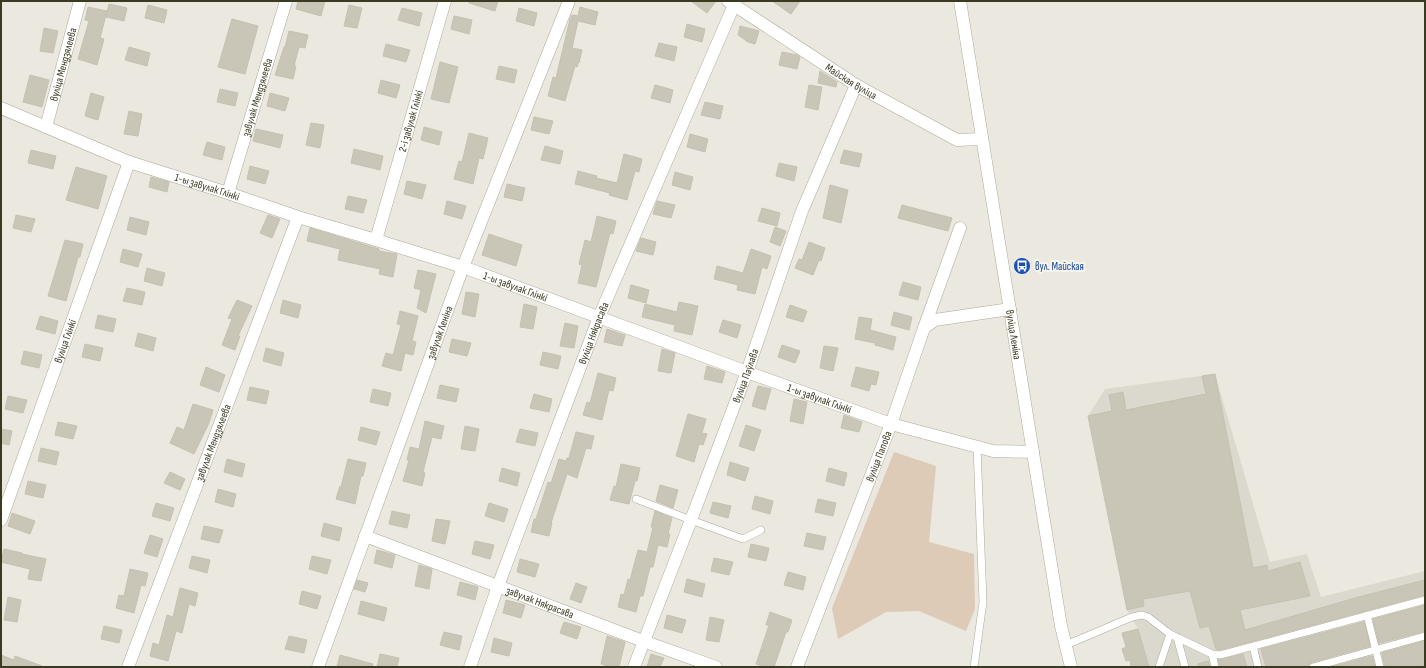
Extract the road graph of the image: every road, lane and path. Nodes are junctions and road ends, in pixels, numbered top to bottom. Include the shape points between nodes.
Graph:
1 (80, 1) edge
2 (286, 1) edge
3 (445, 1) edge
4 (569, 1) edge
5 (960, 1) edge
6 (731, 3) edge
7 (856, 84) junction
8 (1, 108) edge
9 (46, 127) junction
10 (982, 139) junction
11 (129, 162) junction
12 (228, 193) junction
13 (298, 218) junction
14 (960, 228) dead end
15 (376, 240) junction
16 (463, 267) junction
17 (1010, 309) junction
18 (599, 316) junction
19 (924, 328) junction
20 (747, 372) junction
21 (891, 424) junction
22 (977, 447) junction
23 (1033, 452) junction
24 (636, 498) dead end
25 (1, 520) edge
26 (691, 520) junction
27 (762, 530) dead end
28 (365, 536) junction
29 (498, 586) junction
30 (1425, 600) edge
31 (1367, 615) junction
32 (1170, 634) junction
33 (1425, 636) edge
34 (1177, 637) junction
35 (643, 641) junction
36 (1066, 645) junction
37 (1253, 646) junction
38 (1376, 650) junction
39 (1212, 654) junction
40 (128, 667) edge
41 (318, 667) edge
42 (470, 667) edge
43 (634, 667) edge
44 (716, 667) edge
45 (797, 667) edge
46 (974, 667) edge
47 (1071, 667) edge
48 (1159, 667) edge
49 (1185, 667) edge
50 (1215, 667) edge
51 (1258, 667) edge
52 (1313, 667) edge
53 (1380, 667) edge

1 - 9 street, вуліца Мендзялеева
2 - 12 street, завулак Мендзялеева
3 - 15 street, 2-і завулак Глінкі
4 - 16 street, завулак Леніна
5 - 10 street, вуліца Леніна
6 - 7 street, Майская вуліца
6 - 18 street, вуліца Някрасава
7 - 10 street, Майская вуліца via 957,140
7 - 20 street, вуліца Паўлава via 802,211
8 - 9 street, 1-ы завулак Глінкі
9 - 11 street, 1-ы завулак Глінкі
10 - 17 street, вуліца Леніна
11 - 12 street, 1-ы завулак Глінкі
11 - 25 street, вуліца Глінкі
12 - 13 street, 1-ы завулак Глінкі
13 - 15 street, 1-ы завулак Глінкі
13 - 40 street, завулак Мендзялеева
14 - 19 street, вуліца Папова
15 - 16 street, 1-ы завулак Глінкі
16 - 18 street, 1-ы завулак Глінкі
16 - 28 street, завулак Леніна
17 - 19 street via 935,320
17 - 23 street, вуліца Леніна
18 - 20 street, 1-ы завулак Глінкі
18 - 29 street, вуліца Някрасава
19 - 21 street, вуліца Папова
20 - 21 street, 1-ы завулак Глінкі
20 - 26 street, вуліца Паўлава
21 - 22 street, 1-ы завулак Глінкі
21 - 45 street, вуліца Папова
22 - 23 street, 1-ы завулак Глінкі via 993,451
22 - 46 lane via 983,602
23 - 36 street, вуліца Леніна
24 - 26 lane
26 - 27 lane via 743,539
26 - 35 street, вуліца Паўлава
28 - 29 street, завулак Някрасава
28 - 41 street, завулак Леніна
29 - 35 street, завулак Някрасава
29 - 42 street, вуліца Някрасава
30 - 31 lane
31 - 37 lane
31 - 38 lane
32 - 34 lane
32 - 36 lane via 1152,619 1142,615
32 - 48 lane
33 - 38 lane
34 - 39 lane
34 - 49 lane
35 - 43 street, вуліца Паўлава
35 - 44 street, завулак Някрасава
36 - 47 street, вуліца Леніна
37 - 39 lane via 1220,655
37 - 51 lane
38 - 52 lane
38 - 53 lane
39 - 50 lane

